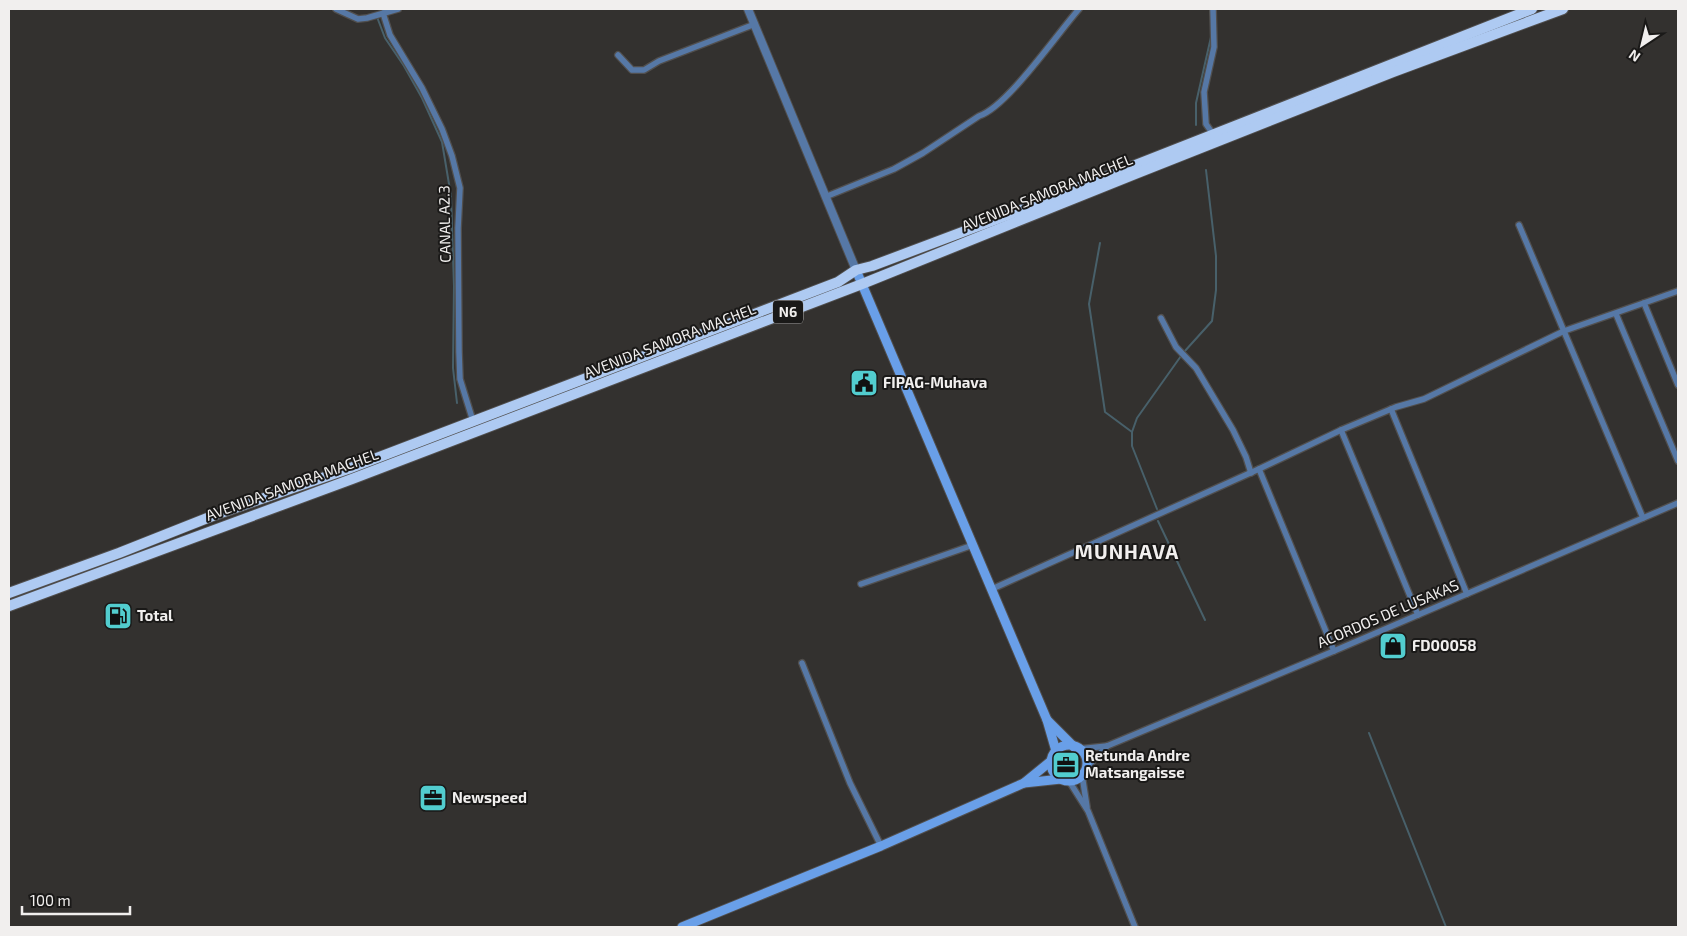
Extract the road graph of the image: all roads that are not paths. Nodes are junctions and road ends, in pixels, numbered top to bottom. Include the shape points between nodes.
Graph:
1 (336, 9) edge
2 (398, 9) edge
3 (748, 9) edge
4 (1079, 9) edge
5 (1213, 9) edge
6 (1532, 9) edge
7 (1563, 9) edge
8 (383, 12) junction
9 (755, 24) junction
10 (618, 54) dead end
11 (1213, 134) junction
12 (825, 197) junction
13 (1519, 225) dead end
14 (856, 270) junction
15 (862, 284) junction
16 (1678, 291) edge
17 (1644, 303) junction
18 (1616, 314) junction
19 (1162, 318) dead end
20 (1564, 331) junction
21 (1678, 385) edge
22 (1391, 409) junction
23 (473, 421) junction
24 (1341, 430) junction
25 (1678, 461) edge
26 (1259, 469) junction
27 (1251, 473) junction
28 (1678, 503) edge
29 (1643, 518) junction
30 (973, 545) junction
31 (861, 584) dead end
32 (992, 589) junction
33 (9, 593) edge
34 (1468, 594) junction
35 (9, 606) edge
36 (1418, 615) junction
37 (1334, 651) junction
38 (802, 663) dead end
39 (1047, 720) junction
40 (1107, 746) junction
41 (1077, 748) junction
42 (1056, 751) junction
43 (1051, 761) junction
44 (1084, 772) junction
45 (1065, 780) junction
46 (1024, 783) junction
47 (1088, 811) junction
48 (881, 846) junction
49 (682, 927) edge
50 (1135, 927) edge

1 - 8 street via 358,19
2 - 8 street
3 - 9 street
4 - 12 street via 1015,86 987,114 894,169
5 - 11 street via 1214,47 1204,92 1206,124
6 - 11 highway, AVENIDA SAMORA MACHEL / N6
7 - 15 highway, AVENIDA SAMORA MACHEL / N6 via 1393,72
8 - 23 street, CANAL A2.3 via 390,35 442,129 460,188 460,379
9 - 10 street via 659,61 644,70 632,70
9 - 12 street
11 - 14 highway, AVENIDA SAMORA MACHEL / N6
12 - 14 street
13 - 20 street
14 - 15 main road
14 - 23 highway, AVENIDA SAMORA MACHEL / N6 via 838,282
15 - 30 main road
15 - 35 highway, AVENIDA SAMORA MACHEL / N6
16 - 17 street
17 - 18 street
17 - 21 street
18 - 20 street
18 - 25 street
19 - 27 street via 1176,347 1196,368 1233,430
20 - 22 street via 1424,399
20 - 29 street
22 - 24 street
22 - 34 street
23 - 33 highway, AVENIDA SAMORA MACHEL / N6
24 - 26 street
24 - 36 street
26 - 27 street
26 - 37 street
27 - 32 street
28 - 29 street, ACORDOS DE LUSAKAS
29 - 34 street, ACORDOS DE LUSAKAS
30 - 31 street
30 - 32 main road
32 - 39 main road
34 - 36 street, ACORDOS DE LUSAKAS
36 - 37 street, ACORDOS DE LUSAKAS
37 - 40 street, ACORDOS DE LUSAKAS
38 - 48 street via 850,783
39 - 41 main road
39 - 42 main road
40 - 41 street
40 - 44 street
41 - 42 main road via 1066,746
41 - 44 main road via 1085,758
42 - 43 main road
43 - 45 main road via 1053,772
43 - 46 main road
44 - 45 main road via 1076,779
44 - 47 street
45 - 46 main road
45 - 47 street
46 - 48 main road
47 - 50 street
48 - 49 main road

